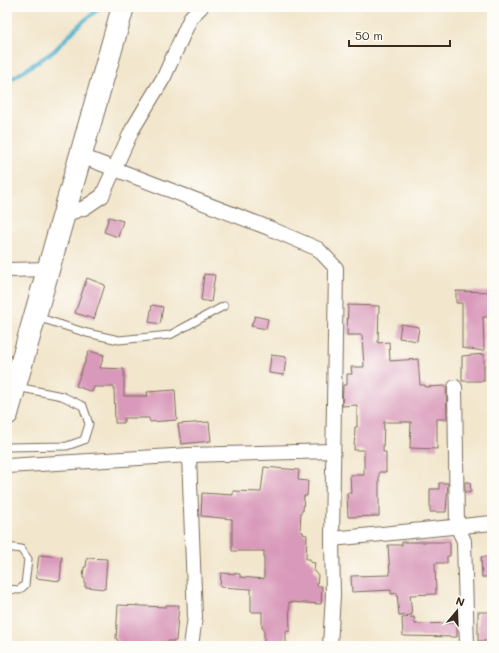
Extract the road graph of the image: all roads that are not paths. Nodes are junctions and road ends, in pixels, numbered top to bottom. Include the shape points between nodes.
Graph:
1 (123, 7) edge
2 (201, 7) edge
3 (82, 156) junction
4 (115, 169) junction
5 (64, 215) junction
6 (48, 269) junction
7 (7, 270) edge
8 (224, 306) dead end
9 (35, 316) junction
10 (15, 387) junction
11 (455, 387) dead end
12 (7, 414) edge
13 (7, 447) edge
14 (333, 451) junction
15 (189, 455) junction
16 (7, 466) edge
17 (492, 523) edge
18 (456, 526) junction
19 (332, 539) junction
20 (7, 547) edge
21 (7, 589) edge
22 (191, 646) edge
23 (330, 646) edge
24 (467, 646) edge

1 - 3 highway
2 - 4 street via 191,17 164,77 132,130
3 - 4 street
3 - 5 highway
4 - 5 street via 102,196 84,208
4 - 14 street via 318,248 336,268
5 - 6 highway
6 - 7 street
6 - 9 highway
8 - 9 lane via 170,335 119,340
9 - 10 highway
10 - 12 highway
10 - 13 lane via 62,396 83,406 89,424 84,440 67,446
11 - 18 street
14 - 15 street
14 - 19 street
15 - 16 street
15 - 22 street via 195,617
17 - 18 street
18 - 19 street
18 - 24 street via 464,541
19 - 23 street via 333,595
20 - 21 lane via 21,549 28,559 26,585 19,590

